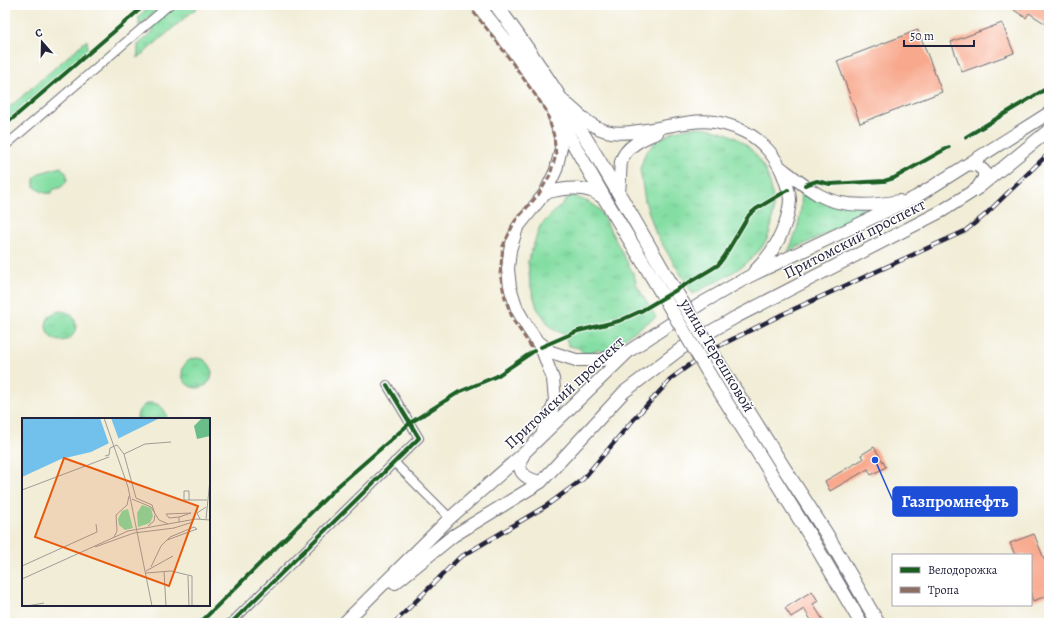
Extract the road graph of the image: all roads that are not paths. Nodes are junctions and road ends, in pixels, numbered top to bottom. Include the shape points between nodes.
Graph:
1 (169, 5) edge
2 (478, 5) edge
3 (496, 5) edge
4 (555, 101) junction
5 (1049, 114) edge
6 (678, 124) junction
7 (1049, 130) edge
8 (5, 146) edge
9 (969, 164) junction
10 (780, 167) junction
11 (978, 188) junction
12 (545, 193) junction
13 (619, 193) junction
14 (916, 197) junction
15 (604, 199) junction
16 (657, 274) junction
17 (750, 276) junction
18 (538, 341) junction
19 (629, 351) junction
20 (387, 385) dead end
21 (540, 437) junction
22 (524, 453) junction
23 (394, 462) junction
24 (541, 482) junction
25 (450, 518) junction
26 (231, 623) edge
27 (344, 623) edge
28 (355, 623) edge
29 (861, 623) edge
30 (878, 623) edge

1 - 8 street
2 - 4 main road, улица Терешковой
3 - 4 main road, улица Терешковой via 521,39
4 - 6 main road via 590,124 606,131 624,133
4 - 12 main road via 560,148 556,170
4 - 13 main road, улица Терешковой
4 - 15 main road, улица Терешковой
5 - 9 main road, Притомский проспект
6 - 10 main road via 716,120 734,125 754,136
6 - 13 main road via 642,139 625,154 621,162
7 - 11 main road, Притомский проспект
9 - 11 main road via 984,171 984,178
9 - 14 main road, Притомский проспект
10 - 14 main road via 819,195 844,203 882,204
10 - 17 main road via 790,200 787,218 771,252
11 - 24 main road, Притомский проспект via 942,212 736,317 682,348 624,392
12 - 15 main road via 578,188 593,191
12 - 18 main road via 517,228 510,250 508,270 517,309
13 - 16 main road, улица Терешковой
14 - 17 main road, Притомский проспект
15 - 16 main road, улица Терешковой
16 - 29 main road, улица Терешковой, bridge via 716,384
16 - 30 main road, улица Терешковой, bridge via 728,377 826,533
17 - 19 main road, Притомский проспект via 702,303
18 - 19 main road via 551,352 576,360 601,360
18 - 21 main road via 553,379 555,395 553,408
19 - 21 main road, Притомский проспект
20 - 23 street via 419,438
21 - 22 main road, Притомский проспект
22 - 24 main road via 520,460 521,472 534,481
22 - 25 main road, Притомский проспект
23 - 25 street
23 - 26 street
24 - 28 main road, Притомский проспект via 453,536 399,579
25 - 27 main road, Притомский проспект

